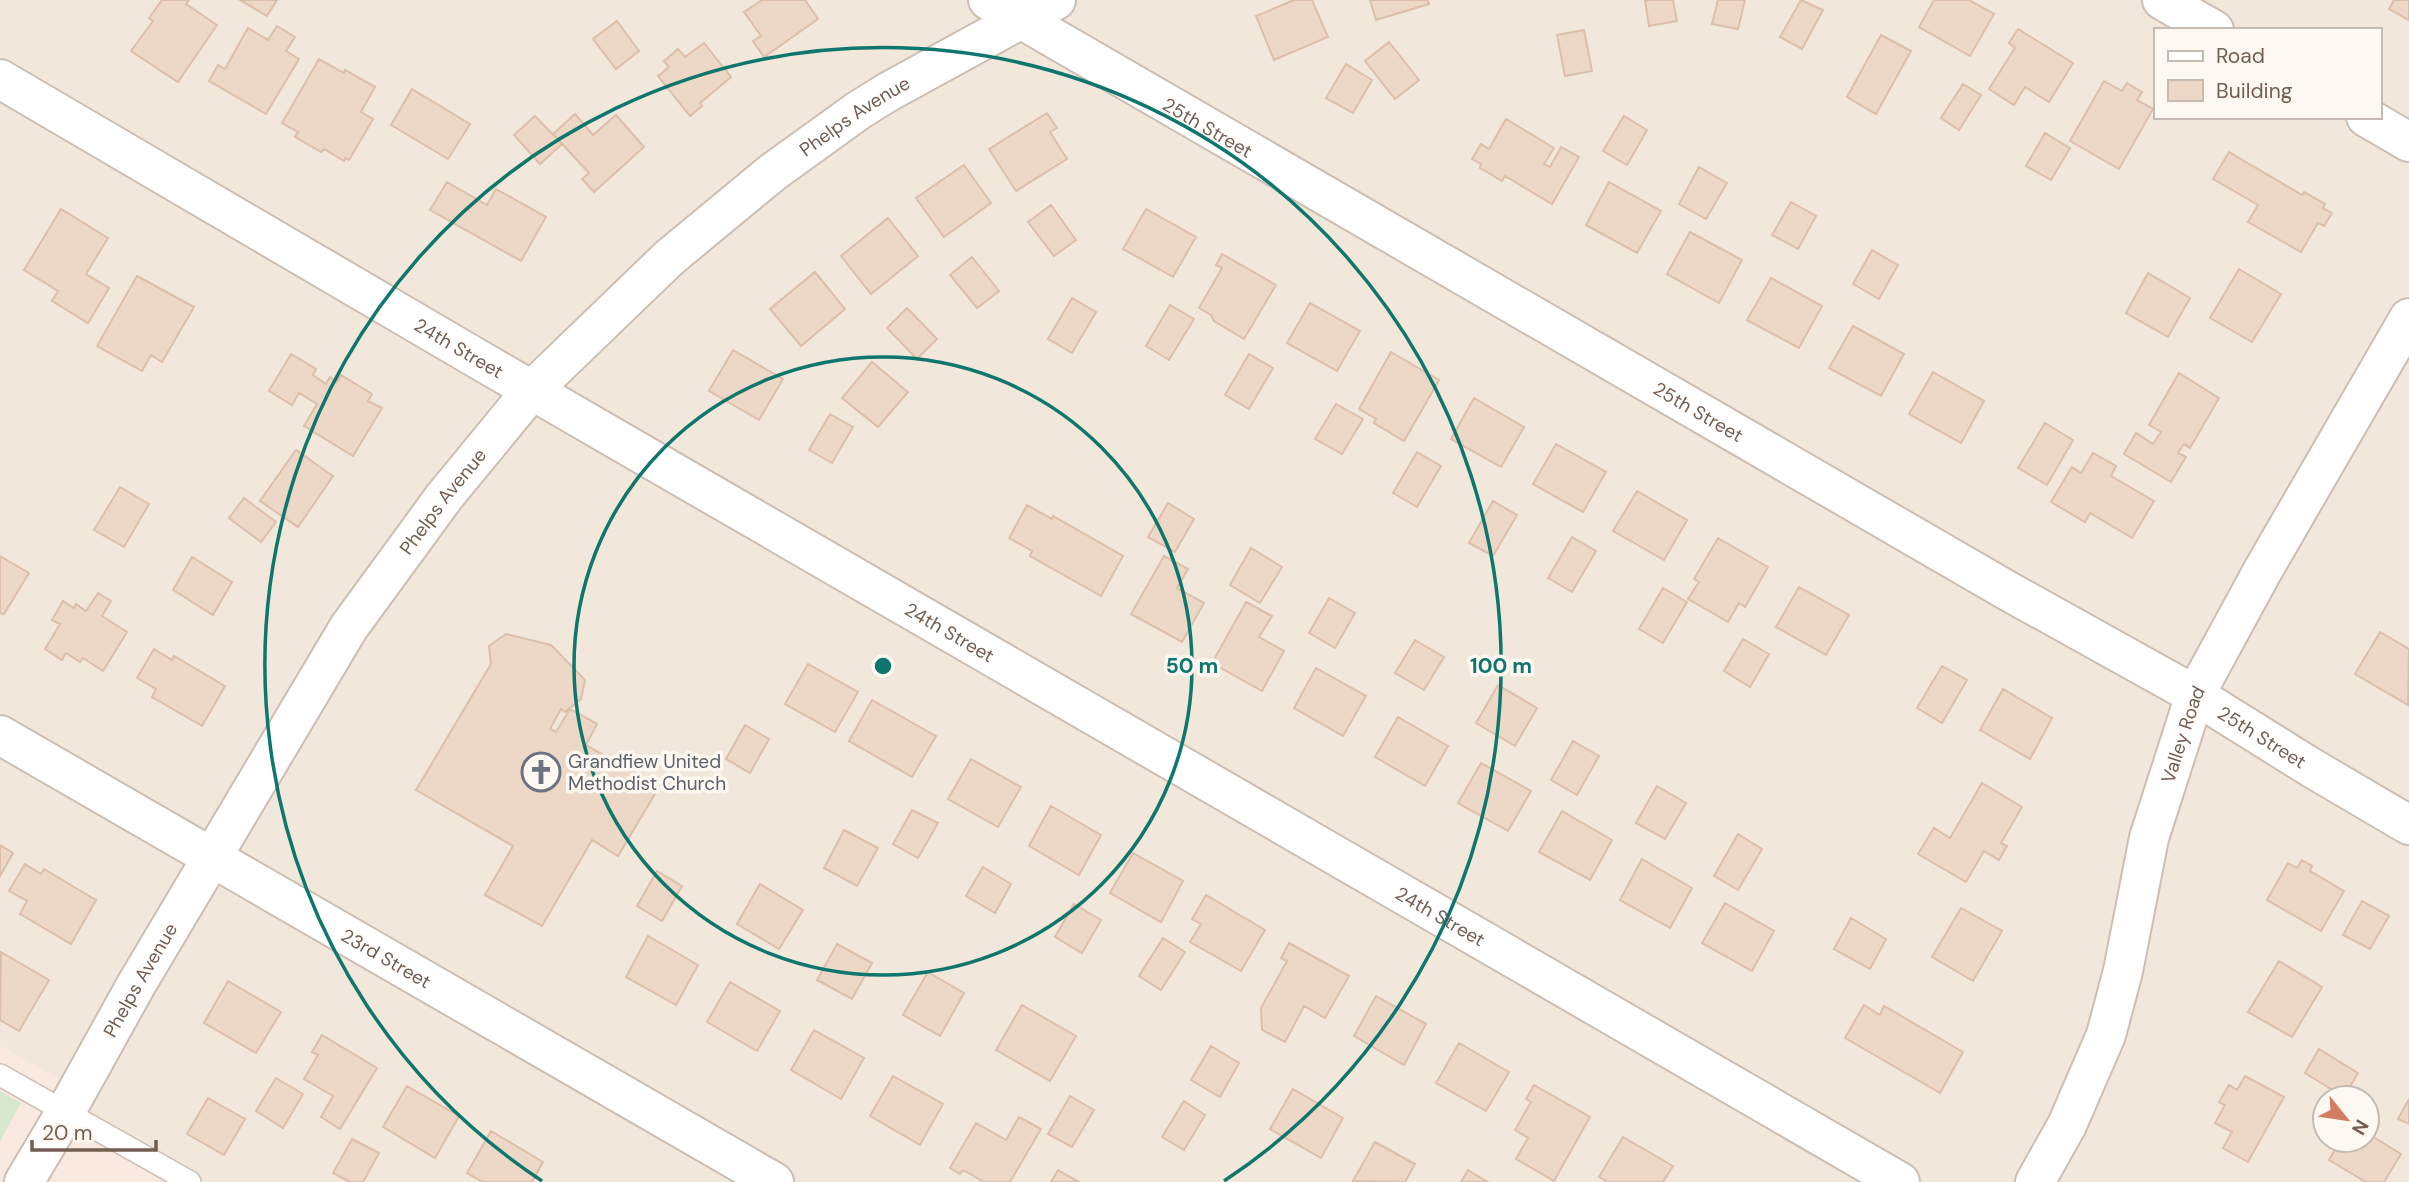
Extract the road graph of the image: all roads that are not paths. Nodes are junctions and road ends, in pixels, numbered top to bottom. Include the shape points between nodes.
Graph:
1 (988, 0) edge
2 (1056, 0) edge
3 (2162, 0) edge
4 (1022, 20) junction
5 (2211, 28) edge
6 (0, 79) edge
7 (2369, 119) edge
8 (2409, 142) edge
9 (2409, 318) edge
10 (532, 390) junction
11 (2195, 695) junction
12 (0, 735) edge
13 (2409, 825) edge
14 (211, 858) junction
15 (0, 1075) edge
16 (65, 1114) junction
17 (24, 1182) edge
18 (190, 1182) edge
19 (774, 1182) edge
20 (1900, 1182) edge
21 (2035, 1182) edge

1 - 4 street, 25th Street
2 - 4 street, Phelps Avenue
3 - 5 street
4 - 10 street, Phelps Avenue via 878,98 774,172 669,258
4 - 11 street, 25th Street
6 - 10 street, 24th Street
7 - 8 street
9 - 11 street, Valley Road
10 - 14 street, Phelps Avenue via 444,497 349,627
10 - 20 street, 24th Street
11 - 13 street, 25th Street
11 - 21 street, Valley Road via 2149,838 2106,1035 2067,1125
12 - 14 street, 23rd Street
14 - 16 street, Phelps Avenue
14 - 19 street, 23rd Street
15 - 16 lane
16 - 17 street, Phelps Avenue
16 - 18 lane

